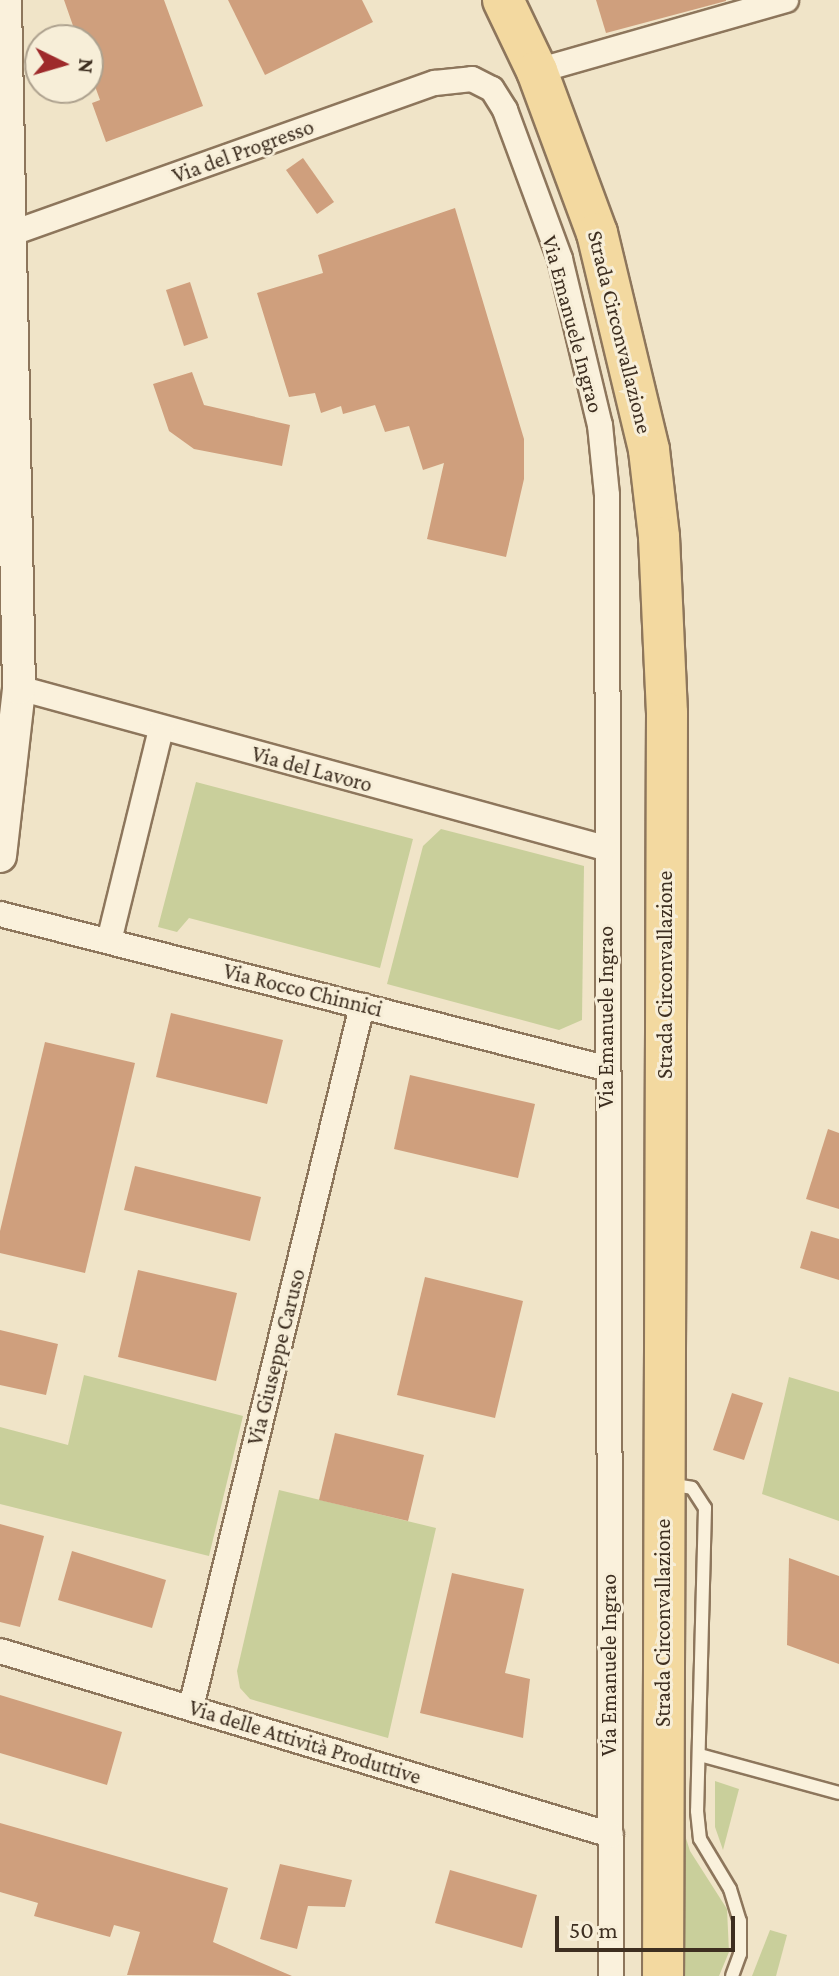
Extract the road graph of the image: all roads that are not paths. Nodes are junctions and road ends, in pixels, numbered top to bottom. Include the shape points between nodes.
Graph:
1 (5, 0) edge
2 (503, 0) edge
3 (786, 0) edge
4 (537, 71) junction
5 (481, 82) joint
6 (7, 235) junction
7 (19, 688) junction
8 (161, 729) junction
9 (605, 848) junction
10 (0, 856) edge
11 (0, 914) edge
12 (109, 941) junction
13 (362, 1006) junction
14 (605, 1068) junction
15 (663, 1484) junction
16 (0, 1651) edge
17 (191, 1707) junction
18 (700, 1755) junction
19 (839, 1793) edge
20 (611, 1835) junction
21 (611, 1976) edge
22 (663, 1976) edge
23 (732, 1976) edge

1 - 6 street
2 - 4 main road, Strada Circonvallazione
3 - 4 street
4 - 15 main road, Strada Circonvallazione via 597,233 625,334 649,450 659,537 667,713
5 - 6 street, Via del Progresso via 455,78 435,83
5 - 9 street, Via Emanuele Ingrao via 505,110 560,259 600,425 607,495
6 - 7 street
7 - 8 street, Via del Lavoro
7 - 10 street
8 - 9 street, Via del Lavoro
8 - 12 street
9 - 14 street, Via Emanuele Ingrao
11 - 12 street, Via Rocco Chinnici
12 - 13 street, Via Rocco Chinnici
13 - 14 street, Via Rocco Chinnici
13 - 17 street, Via Giuseppe Caruso
14 - 20 street, Via Emanuele Ingrao
15 - 18 lane via 692,1488 705,1508
15 - 22 main road, Strada Circonvallazione
16 - 17 street, Via delle Attività Produttive
17 - 20 street, Via delle Attività Produttive
18 - 19 lane
18 - 23 lane via 700,1839 730,1889 740,1921 740,1954
20 - 21 street, Via Emanuele Ingrao

